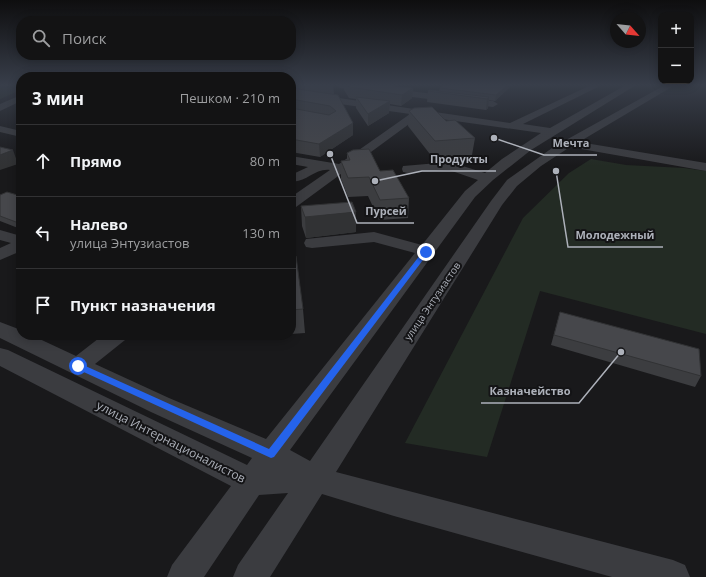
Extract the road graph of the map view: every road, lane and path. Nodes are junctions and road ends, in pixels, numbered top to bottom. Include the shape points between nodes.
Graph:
1 (419, 112) joint
2 (548, 112) edge
3 (586, 112) edge
4 (615, 112) edge
5 (511, 126) junction
6 (0, 129) edge
7 (16, 133) edge
8 (560, 138) junction
9 (296, 161) edge
10 (321, 165) junction
11 (706, 167) edge
12 (342, 168) junction
13 (408, 169) dead end
14 (296, 178) edge
15 (486, 178) junction
16 (296, 200) edge
17 (0, 235) edge
18 (16, 240) edge
19 (312, 243) dead end
20 (16, 247) edge
21 (426, 252) junction
22 (0, 255) edge
23 (0, 329) edge
24 (16, 337) edge
25 (23, 340) edge
26 (111, 340) edge
27 (0, 356) edge
28 (78, 366) junction
29 (271, 454) junction
30 (315, 479) junction
31 (252, 482) junction
32 (658, 575) edge
33 (184, 577) edge
34 (250, 577) edge

1 - 5 street via 466,124
1 - 12 street
2 - 5 street
3 - 8 street, улица Энтузиастов
4 - 8 street, улица Энтузиастов
5 - 8 street
6 - 7 street
8 - 11 street
8 - 15 street, улица Энтузиастов via 514,155
8 - 30 street, улица Энтузиастов via 537,163 512,184 496,204
9 - 10 street
10 - 12 street
10 - 14 street
12 - 16 street
13 - 15 street via 450,166
15 - 21 street, улица Энтузиастов via 470,194
17 - 18 street
19 - 21 street via 374,237
20 - 22 street
21 - 29 street, улица Энтузиастов
23 - 24 street
25 - 28 street
26 - 28 street
27 - 31 street, улица Интернационалистов
28 - 29 street
29 - 30 street
29 - 31 street, улица Энтузиастов
30 - 31 street, улица Интернационалистов
30 - 32 street
30 - 34 street, улица Энтузиастов
31 - 33 street, улица Энтузиастов

